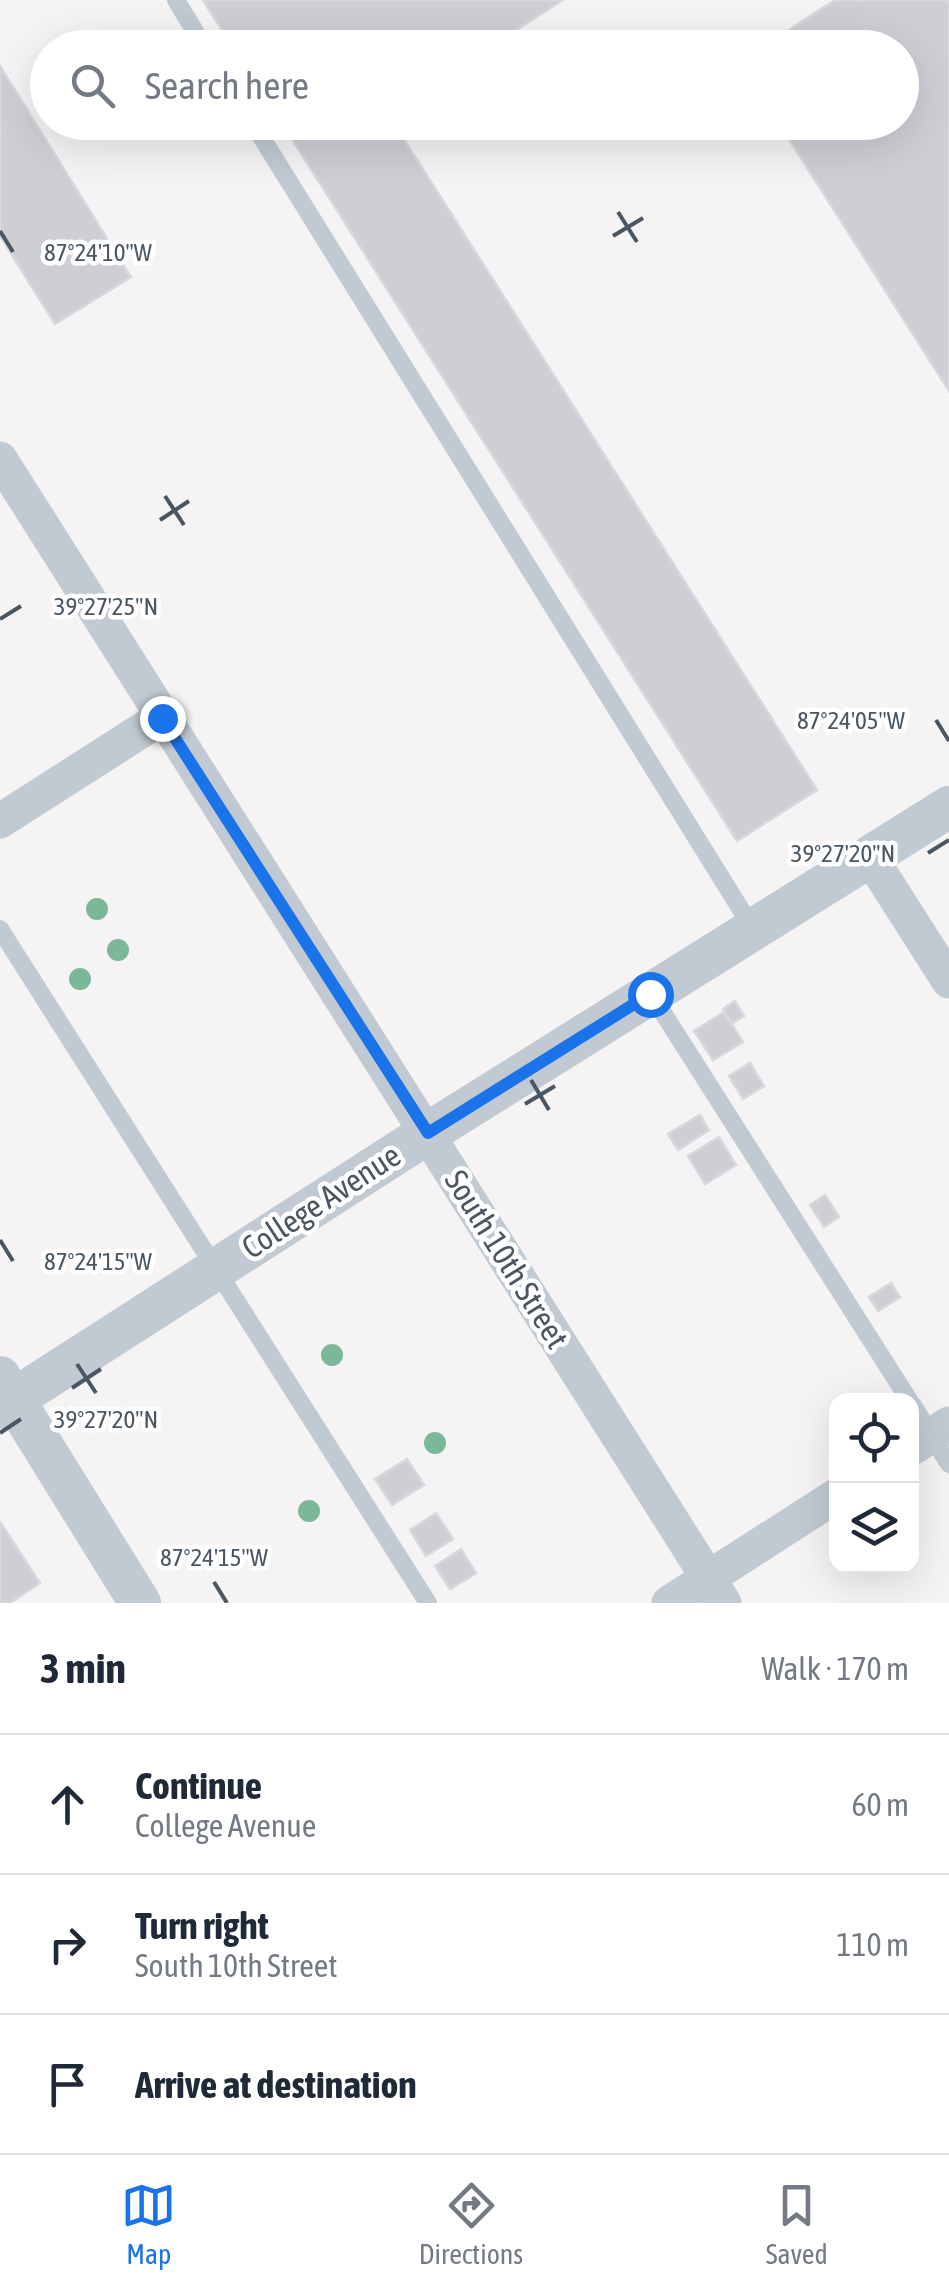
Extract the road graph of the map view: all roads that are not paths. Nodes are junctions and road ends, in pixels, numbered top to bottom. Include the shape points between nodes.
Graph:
1 (176, 0) edge
2 (194, 30) edge
3 (263, 140) edge
4 (0, 459) edge
5 (162, 718) junction
6 (949, 807) edge
7 (0, 821) edge
8 (870, 856) junction
9 (0, 929) edge
10 (754, 929) junction
11 (949, 981) edge
12 (650, 994) junction
13 (428, 1133) junction
14 (216, 1269) junction
15 (904, 1393) edge
16 (5, 1394) edge
17 (919, 1417) edge
18 (935, 1443) edge
19 (829, 1502) edge
20 (716, 1591) edge
21 (140, 1603) edge
22 (428, 1603) edge
23 (669, 1603) edge

1 - 2 lane
3 - 10 lane
4 - 5 street, South 10th Street
5 - 7 street
5 - 13 street, South 10th Street
6 - 8 street, College Avenue
8 - 10 street, College Avenue
8 - 11 street
9 - 14 lane
10 - 12 street, College Avenue
12 - 13 street, College Avenue
12 - 15 lane
13 - 14 street, College Avenue
13 - 20 street, South 10th Street
14 - 16 street, College Avenue
14 - 22 lane
16 - 21 street
17 - 18 lane
19 - 20 street
20 - 23 street

